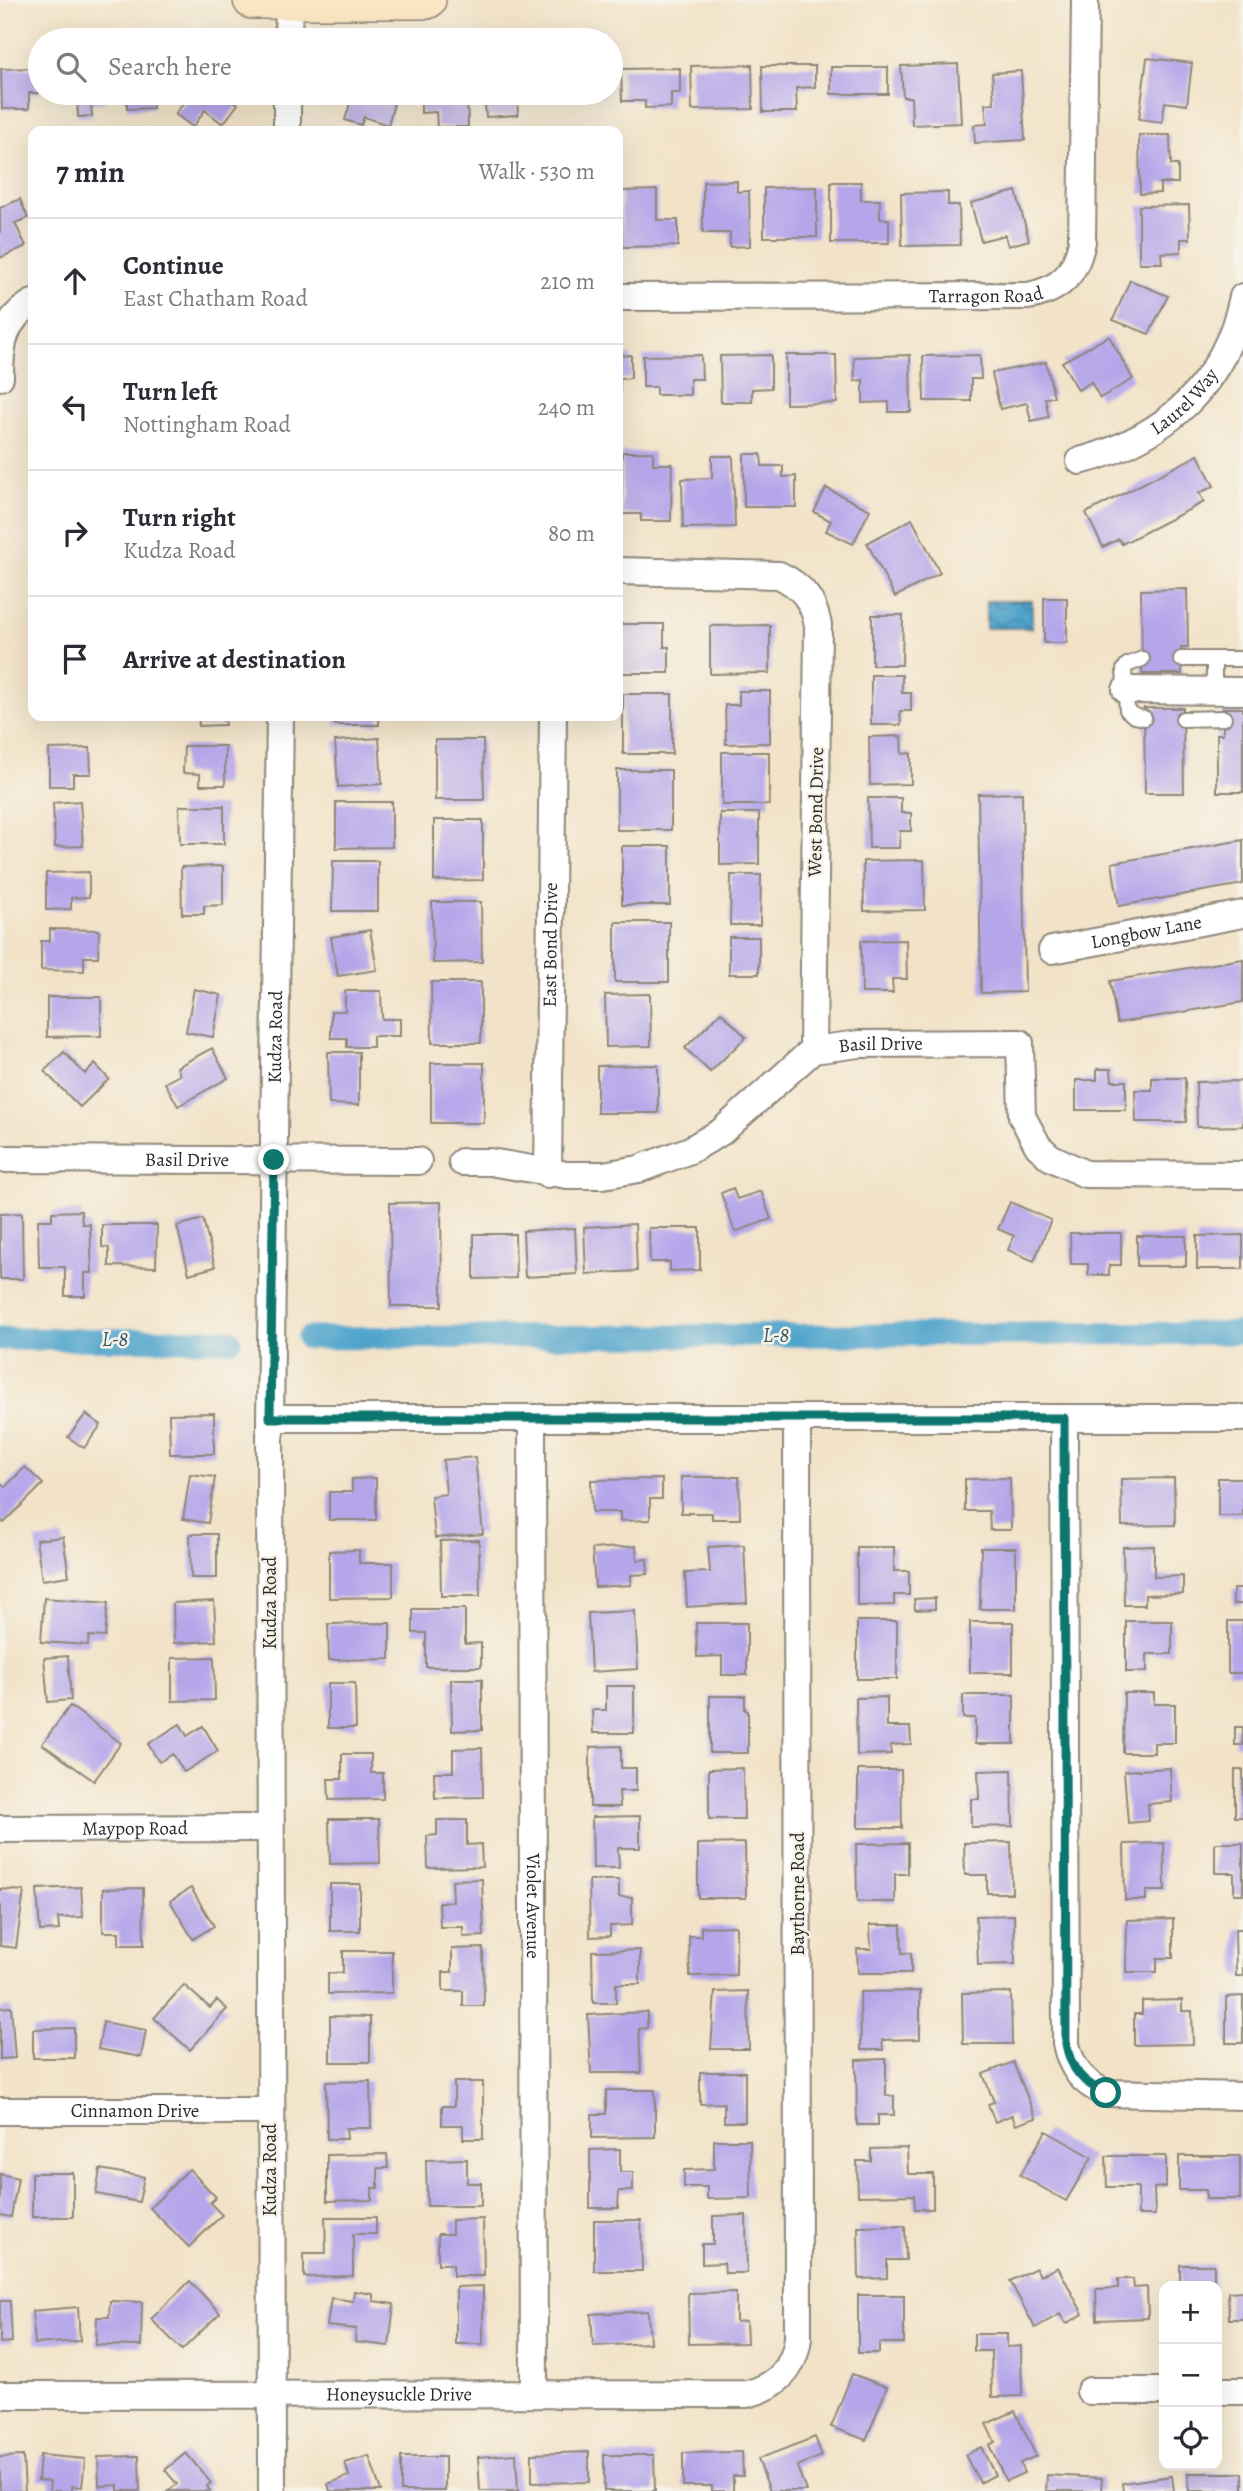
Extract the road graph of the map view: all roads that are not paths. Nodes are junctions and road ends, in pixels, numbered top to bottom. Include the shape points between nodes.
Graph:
1 (251, 0) edge
2 (289, 0) edge
3 (427, 0) edge
4 (1085, 0) edge
5 (288, 28) edge
6 (288, 105) edge
7 (287, 126) edge
8 (623, 297) edge
9 (1243, 297) edge
10 (28, 307) edge
11 (0, 377) edge
12 (1080, 461) dead end
13 (623, 571) edge
14 (1142, 659) dead end
15 (1181, 659) dead end
16 (1214, 659) junction
17 (1243, 659) edge
18 (1126, 690) junction
19 (1209, 690) junction
20 (1243, 691) edge
21 (1144, 718) dead end
22 (1223, 718) dead end
23 (1183, 719) dead end
24 (280, 721) edge
25 (554, 721) edge
26 (1204, 723) junction
27 (1243, 914) edge
28 (1052, 950) dead end
29 (813, 1050) junction
30 (0, 1160) edge
31 (274, 1160) junction
32 (418, 1161) dead end
33 (462, 1162) dead end
34 (548, 1174) junction
35 (1243, 1175) edge
36 (270, 1418) junction
37 (532, 1418) junction
38 (797, 1418) junction
39 (1064, 1418) junction
40 (1243, 1418) edge
41 (269, 1828) junction
42 (0, 1829) edge
43 (1243, 2096) edge
44 (270, 2111) junction
45 (0, 2112) edge
46 (789, 2369) joint
47 (1090, 2391) dead end
48 (1159, 2391) edge
49 (1222, 2391) edge
50 (1243, 2391) edge
51 (0, 2395) edge
52 (270, 2395) junction
53 (534, 2395) junction
54 (272, 2491) edge

1 - 2 street
2 - 3 street
2 - 5 street
4 - 8 street, Tarragon Road via 1082,241 1072,273 1060,285 1028,296
6 - 7 street
9 - 12 street, Laurel Way via 1219,362 1178,413 1138,441
10 - 11 street via 4,334
13 - 29 street, West Bond Drive via 779,575 794,582 815,608
14 - 18 lane via 1127,664
15 - 16 lane
16 - 17 lane
16 - 19 lane
18 - 19 street
18 - 21 lane via 1127,709
19 - 20 street
19 - 26 lane
22 - 26 lane
23 - 26 lane
24 - 31 street, Kudza Road
25 - 34 street, East Bond Drive
27 - 28 street, Longbow Lane
29 - 34 street, Basil Drive via 750,1110 690,1150 657,1164 603,1175
29 - 35 street, Basil Drive via 859,1044 1020,1044 1022,1116 1028,1132 1050,1157 1085,1174
30 - 31 street, Basil Drive
31 - 32 street, Basil Drive
31 - 36 street, Kudza Road
33 - 34 street, Basil Drive via 491,1162
36 - 37 street
36 - 41 street, Kudza Road
37 - 38 street
37 - 53 street, Violet Avenue
38 - 39 street
38 - 46 street, Baythorne Road via 798,2338
39 - 40 street
39 - 43 street via 1069,2061 1091,2087 1121,2096
41 - 42 street, Maypop Road
41 - 44 street, Kudza Road
44 - 45 street, Cinnamon Drive
44 - 52 street, Kudza Road
46 - 53 street, Honeysuckle Drive via 763,2390 747,2394
47 - 48 street
49 - 50 street
51 - 52 street, Honeysuckle Drive
52 - 53 street, Honeysuckle Drive
52 - 54 street, Kudza Road

